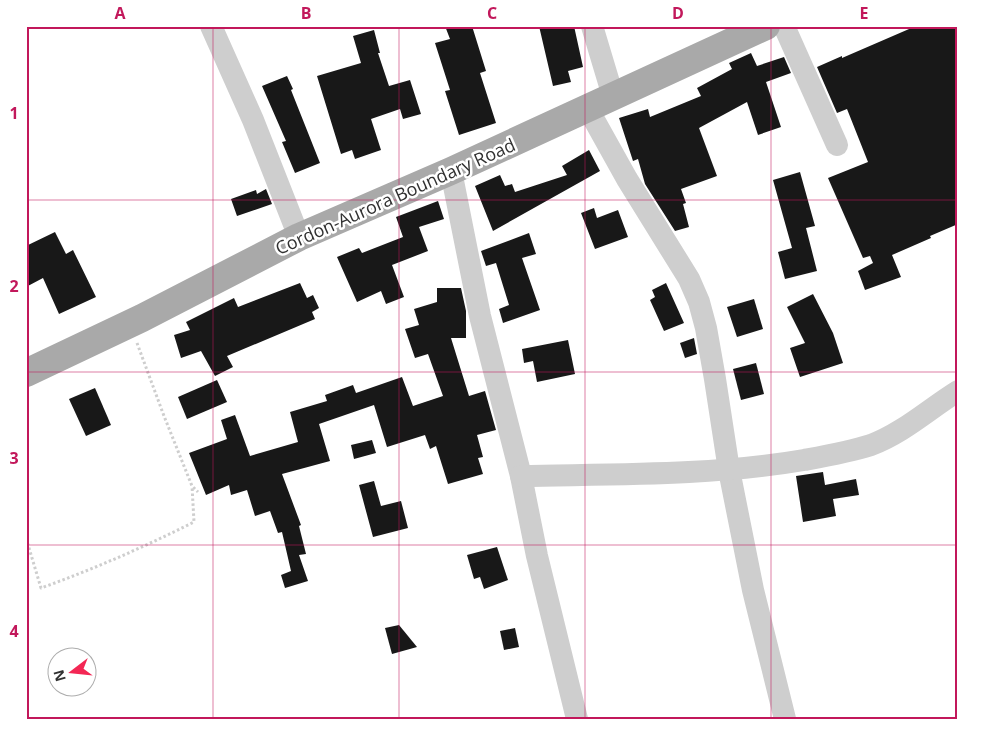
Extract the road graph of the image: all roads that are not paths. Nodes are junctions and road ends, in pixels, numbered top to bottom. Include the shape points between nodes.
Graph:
1 (211, 26) edge
2 (592, 26) edge
3 (766, 26) edge
4 (784, 26) edge
5 (613, 96) junction
6 (588, 109) junction
7 (838, 145) dead end
8 (452, 171) junction
9 (299, 237) junction
10 (26, 373) edge
11 (958, 391) edge
12 (729, 470) junction
13 (521, 476) junction
14 (577, 719) edge
15 (785, 719) edge

1 - 9 street via 253,120
2 - 5 street
3 - 5 main road, Cordon-Aurora Boundary Road
4 - 7 street
5 - 6 main road, Cordon-Aurora Boundary Road
6 - 8 main road, Cordon-Aurora Boundary Road
6 - 12 street via 700,302
8 - 9 main road, Cordon-Aurora Boundary Road
8 - 13 street via 480,316
9 - 10 main road, Cordon-Aurora Boundary Road via 130,324
11 - 12 street via 914,422 871,444 819,457
12 - 13 street
12 - 15 street via 753,590
13 - 14 street

